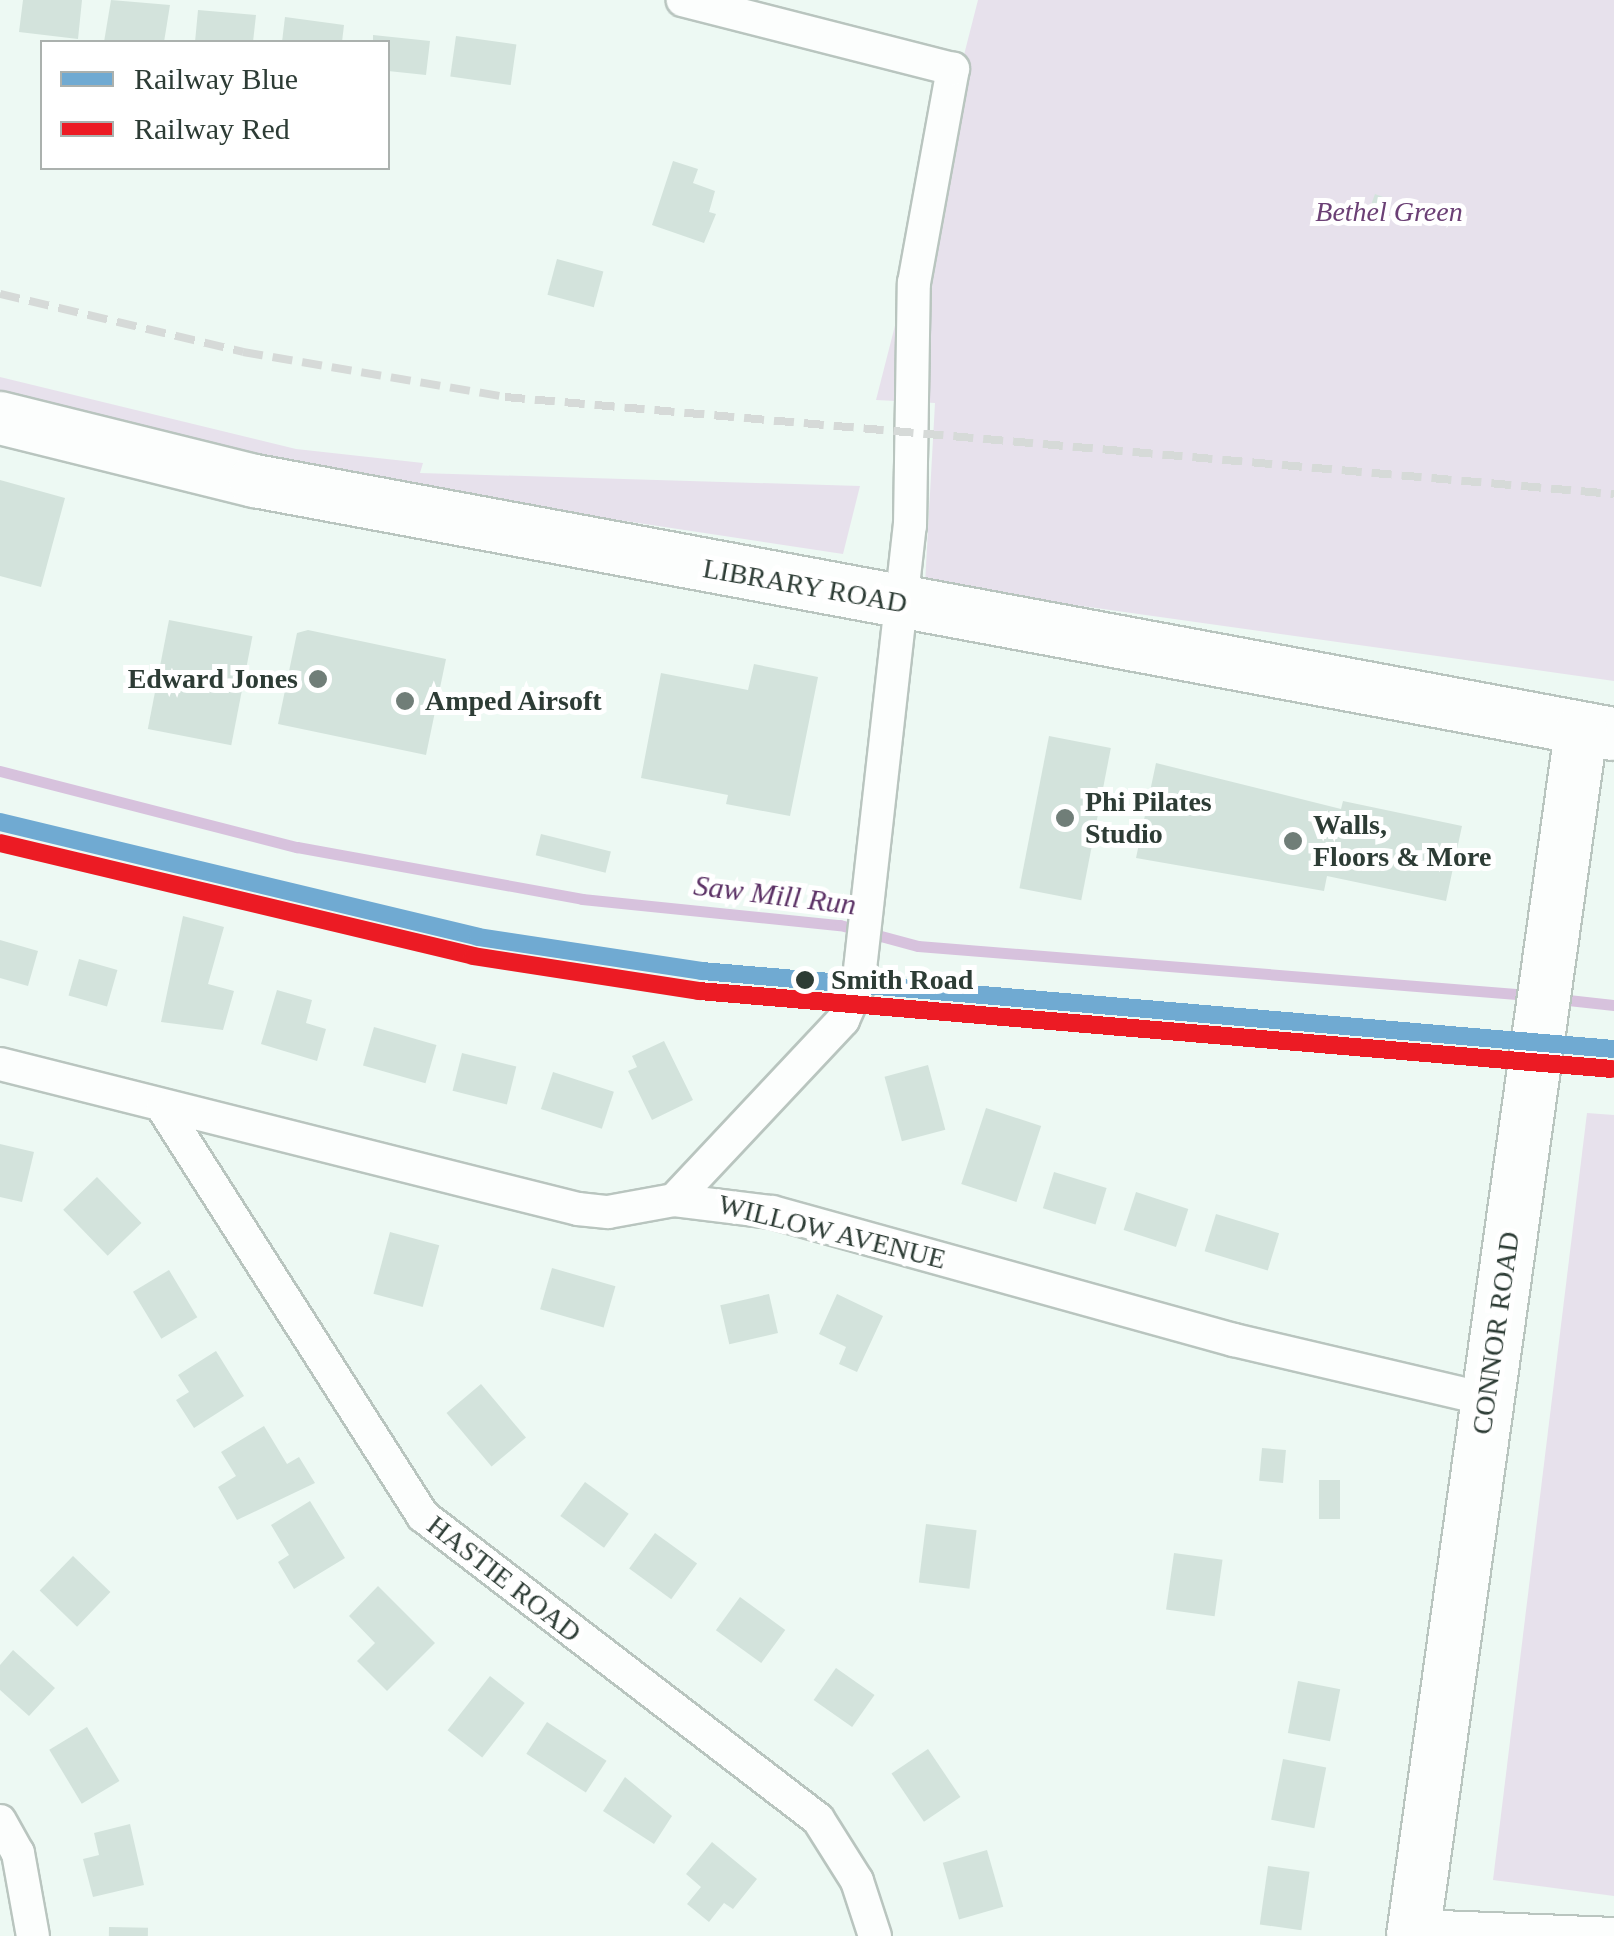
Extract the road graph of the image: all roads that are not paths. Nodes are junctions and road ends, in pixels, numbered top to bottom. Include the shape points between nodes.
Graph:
1 (683, 0) edge
2 (0, 418) edge
3 (898, 603) junction
4 (1598, 732) edge
5 (0, 1064) edge
6 (163, 1108) junction
7 (674, 1200) junction
8 (1486, 1399) junction
9 (0, 1822) edge
10 (1414, 1931) edge
11 (1469, 1933) edge
12 (1614, 1934) edge
13 (32, 1936) edge
14 (876, 1936) edge

1 - 3 street via 953,68 914,283 910,526
2 - 3 main road, LIBRARY ROAD via 255,481
3 - 4 main road, LIBRARY ROAD
3 - 7 street via 867,924 844,1020
4 - 8 main road, CONNOR ROAD via 1562,868
5 - 6 street, WILLOW AVENUE
6 - 7 street, WILLOW AVENUE via 578,1209 608,1212
6 - 14 street, HASTIE ROAD via 423,1516 818,1819 858,1882
7 - 8 street, WILLOW AVENUE via 772,1212 1253,1344
8 - 10 main road, CONNOR ROAD
9 - 13 street via 18,1853
10 - 11 street
11 - 12 street

